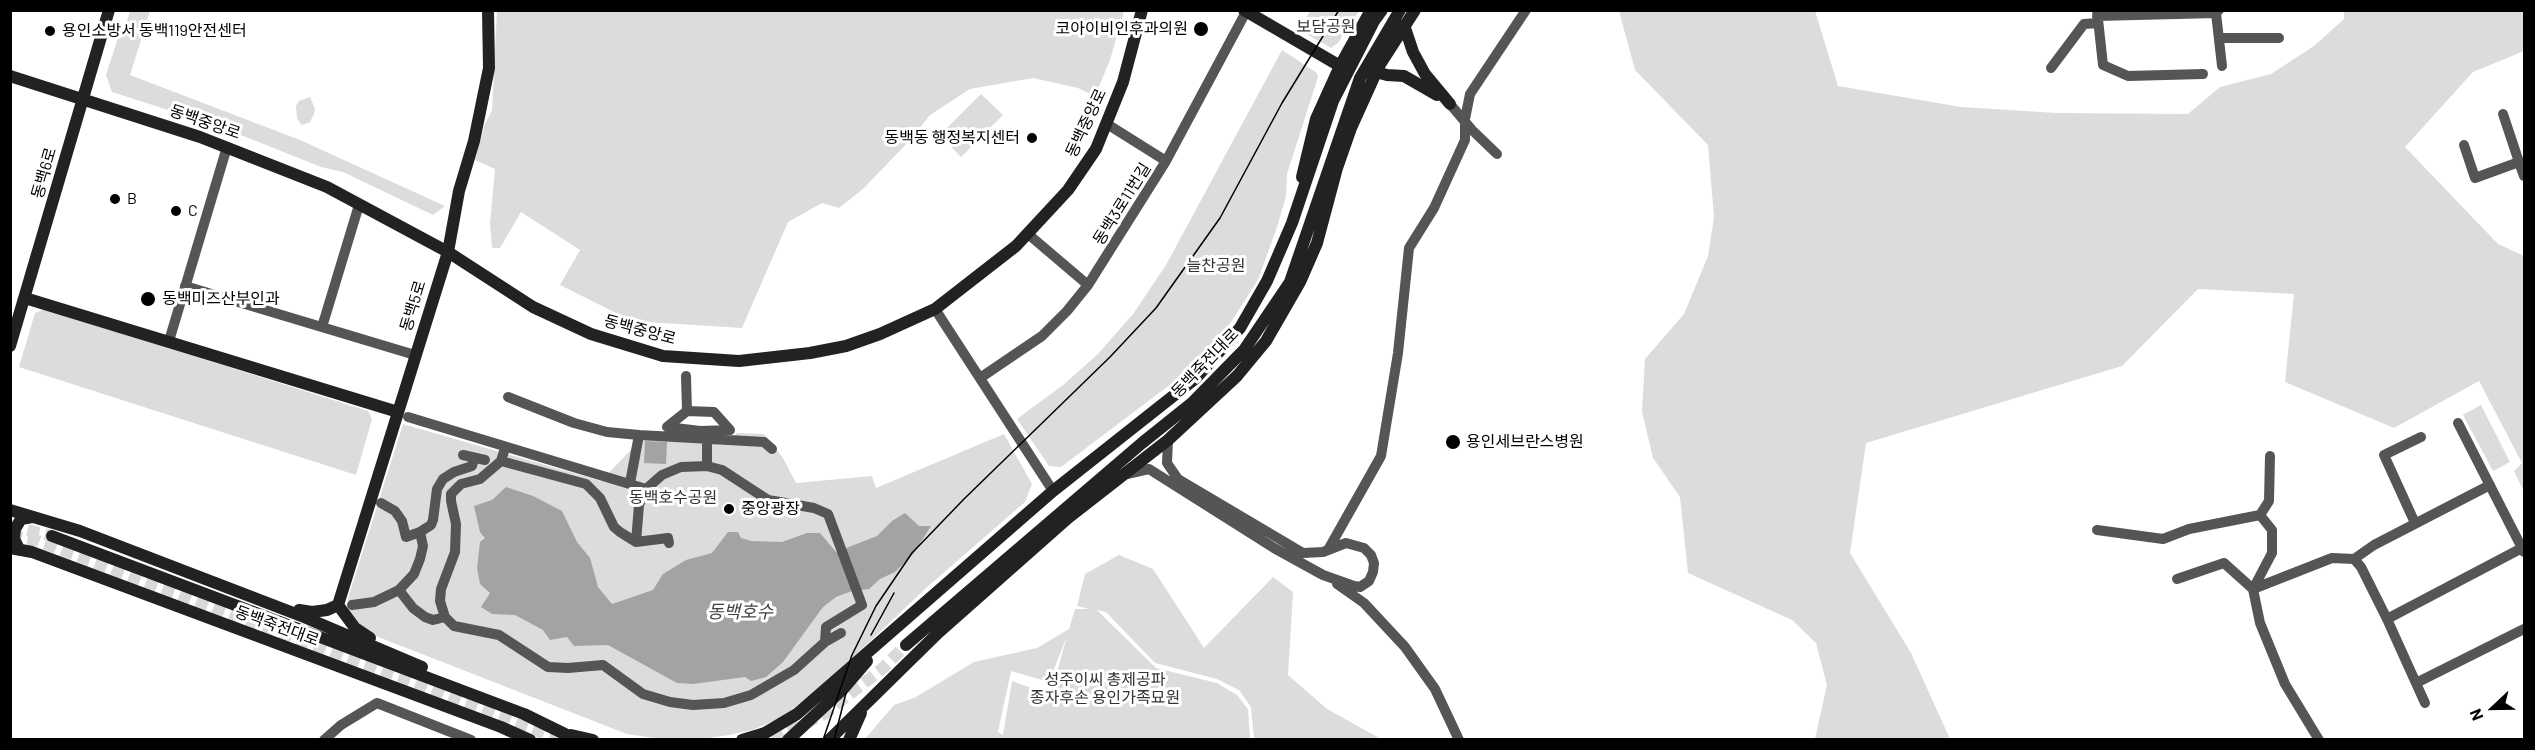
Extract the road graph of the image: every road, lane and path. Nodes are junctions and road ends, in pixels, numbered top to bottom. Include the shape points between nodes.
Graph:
1 (109, 10) edge
2 (488, 10) edge
3 (1142, 10) edge
4 (1371, 10) edge
5 (1382, 10) edge
6 (1400, 10) edge
7 (1415, 10) edge
8 (1526, 10) edge
9 (1246, 11) edge
10 (2218, 12) edge
11 (2097, 16) edge
12 (1404, 25) junction
13 (2219, 38) junction
14 (2279, 38) dead end
15 (1340, 66) junction
16 (2222, 66) dead end
17 (2051, 68) dead end
18 (1376, 72) junction
19 (2204, 74) dead end
20 (10, 76) edge
21 (82, 101) junction
22 (1450, 104) junction
23 (2503, 114) dead end
24 (1465, 118) junction
25 (1107, 124) junction
26 (2464, 145) dead end
27 (227, 147) junction
28 (1497, 154) dead end
29 (1166, 161) junction
30 (2519, 162) junction
31 (2524, 176) edge
32 (359, 205) junction
33 (1292, 223) junction
34 (1028, 234) junction
35 (1301, 249) junction
36 (448, 252) junction
37 (1300, 282) junction
38 (1088, 285) junction
39 (185, 286) junction
40 (25, 298) junction
41 (935, 309) junction
42 (322, 327) junction
43 (169, 341) junction
44 (10, 345) edge
45 (415, 355) junction
46 (686, 376) dead end
47 (1236, 376) junction
48 (980, 378) junction
49 (508, 397) dead end
50 (1197, 399) junction
51 (687, 411) junction
52 (403, 415) junction
53 (2458, 423) dead end
54 (639, 435) junction
55 (2421, 437) dead end
56 (707, 440) junction
57 (1168, 440) junction
58 (505, 448) junction
59 (772, 449) dead end
60 (463, 455) dead end
61 (2270, 456) dead end
62 (501, 461) junction
63 (707, 466) junction
64 (1127, 474) junction
65 (630, 483) junction
66 (2490, 485) junction
67 (646, 489) junction
68 (1053, 491) junction
69 (381, 503) dead end
70 (10, 510) edge
71 (2260, 515) junction
72 (32, 517) junction
73 (1346, 518) junction
74 (2415, 523) junction
75 (2097, 530) dead end
76 (420, 532) junction
77 (52, 536) tunnel mouth
78 (636, 542) junction
79 (669, 543) dead end
80 (1352, 544) junction
81 (15, 548) edge
82 (1328, 550) junction
83 (2523, 550) edge
84 (2354, 559) junction
85 (1323, 575) junction
86 (2177, 579) dead end
87 (1360, 587) junction
88 (2253, 589) junction
89 (399, 590) junction
90 (1364, 603) junction
91 (338, 605) junction
92 (352, 605) dead end
93 (275, 606) junction
94 (445, 617) junction
95 (2387, 619) junction
96 (2524, 630) edge
97 (891, 632) junction
98 (841, 633) dead end
99 (825, 642) junction
100 (906, 645) tunnel mouth
101 (399, 657) junction
102 (2416, 683) junction
103 (2425, 703) dead end
104 (863, 707) junction
105 (524, 714) junction
106 (572, 737) edge
107 (324, 740) edge
108 (471, 740) edge
109 (530, 740) edge
110 (593, 740) edge
111 (742, 740) edge
112 (788, 740) edge
113 (829, 740) edge
114 (849, 740) edge
115 (1459, 740) edge
116 (2319, 740) edge

1 - 21 main road, 동백6로
2 - 36 main road, 동백5로 via 487,78
3 - 25 main road, 동백중앙로
4 - 15 main road
5 - 33 main road, 동백죽전대로 via 1333,101
6 - 35 main road, 동백죽전대로 via 1360,78
7 - 12 main road
8 - 24 street via 1470,94
9 - 15 main road
9 - 29 street, 동백3로11번길
10 - 11 street
10 - 13 street
11 - 17 street via 2084,24
11 - 19 street via 2103,64 2128,76
12 - 18 main road
12 - 22 main road via 1425,74
13 - 14 street
13 - 16 street
15 - 33 main road via 1316,119
18 - 22 main road via 1414,79
18 - 37 main road via 1344,148 1317,243
20 - 21 main road, 동백중앙로
21 - 27 main road, 동백중앙로
21 - 40 main road, 동백6로
22 - 24 street
23 - 30 street
24 - 28 street
24 - 73 street via 1465,140 1434,207 1409,248 1381,456
25 - 29 street
25 - 34 main road, 동백중앙로 via 1068,190
26 - 30 street via 2475,178
27 - 32 main road, 동백중앙로 via 327,187
27 - 39 street
29 - 38 street, 동백3로11번길
30 - 31 street
32 - 36 main road, 동백중앙로
32 - 42 street
33 - 68 main road, 동백죽전대로 via 1267,281 1240,328 1196,378
34 - 38 street
34 - 41 main road, 동백중앙로
35 - 37 main road
35 - 50 main road, 동백죽전대로 via 1290,282 1244,350
36 - 41 main road, 동백중앙로 via 549,316 617,343 679,358 739,361 810,354 864,340
36 - 45 main road, 동백5로
37 - 47 main road via 1266,341
38 - 48 street, 동백3로11번길 via 1042,336
39 - 42 street
39 - 43 street
40 - 43 main road
40 - 44 main road, 동백6로
41 - 48 street
42 - 45 street
43 - 52 main road
45 - 52 main road, 동백5로
46 - 51 street
47 - 50 main road
47 - 57 main road
48 - 68 street
49 - 54 street via 574,423
50 - 100 main road, 동백죽전대로
51 - 51 street via 667,426 730,430 714,412 700,408
52 - 58 street
52 - 91 main road, 동백5로
53 - 66 street
54 - 56 street
54 - 65 street
55 - 74 street via 2384,455
56 - 59 street via 764,442
56 - 63 street
57 - 64 main road
57 - 82 street via 1167,463 1178,479 1294,550 1312,554
58 - 62 street
58 - 65 street
60 - 76 street via 480,459 442,479 433,520
61 - 71 street via 2269,501
62 - 78 street via 586,484 600,498 614,527
62 - 94 street via 480,479 461,484 452,494 457,528 455,552 441,589
63 - 67 street via 671,470
63 - 99 street via 722,470 768,500 828,514 862,605 826,627
64 - 85 street via 1149,469
64 - 104 main road via 1068,518 972,602
65 - 67 street
66 - 74 street
66 - 83 street
67 - 78 street via 639,505
68 - 97 main road, 동백죽전대로
69 - 76 street via 395,511 406,537
70 - 72 main road, 동백죽전대로
71 - 75 street via 2189,529 2163,539
71 - 88 street via 2272,530 2272,553
72 - 81 main road via 21,519 15,530
72 - 93 main road, 동백죽전대로 via 80,531
73 - 80 street
73 - 82 street
74 - 84 street
76 - 89 street via 420,559
77 - 105 main road, 동백죽전대로
78 - 79 street via 668,538
80 - 82 street
80 - 87 street via 1364,548 1373,559 1371,577
81 - 109 main road, 동백죽전대로
83 - 95 street
84 - 88 street via 2332,558
84 - 95 street
85 - 87 street
85 - 90 street
86 - 88 street via 2224,563
87 - 90 street
88 - 116 street via 2260,623 2285,684
89 - 92 street via 374,602
89 - 94 street via 425,617
90 - 115 street via 1406,647 1429,681
91 - 93 main road via 312,612
91 - 101 main road via 355,628
93 - 101 main road, 동백죽전대로
94 - 99 street via 465,630 499,635 548,667 603,665 643,694 693,705 724,703 751,695 794,670
95 - 102 street
96 - 102 street
97 - 111 main road via 796,714 765,733
97 - 112 main road via 843,689
98 - 99 street
101 - 105 main road, 동백죽전대로
102 - 103 street
104 - 113 main road
104 - 114 main road
105 - 106 main road, 동백죽전대로
106 - 110 main road, 동백죽전대로
107 - 108 street via 377,703

